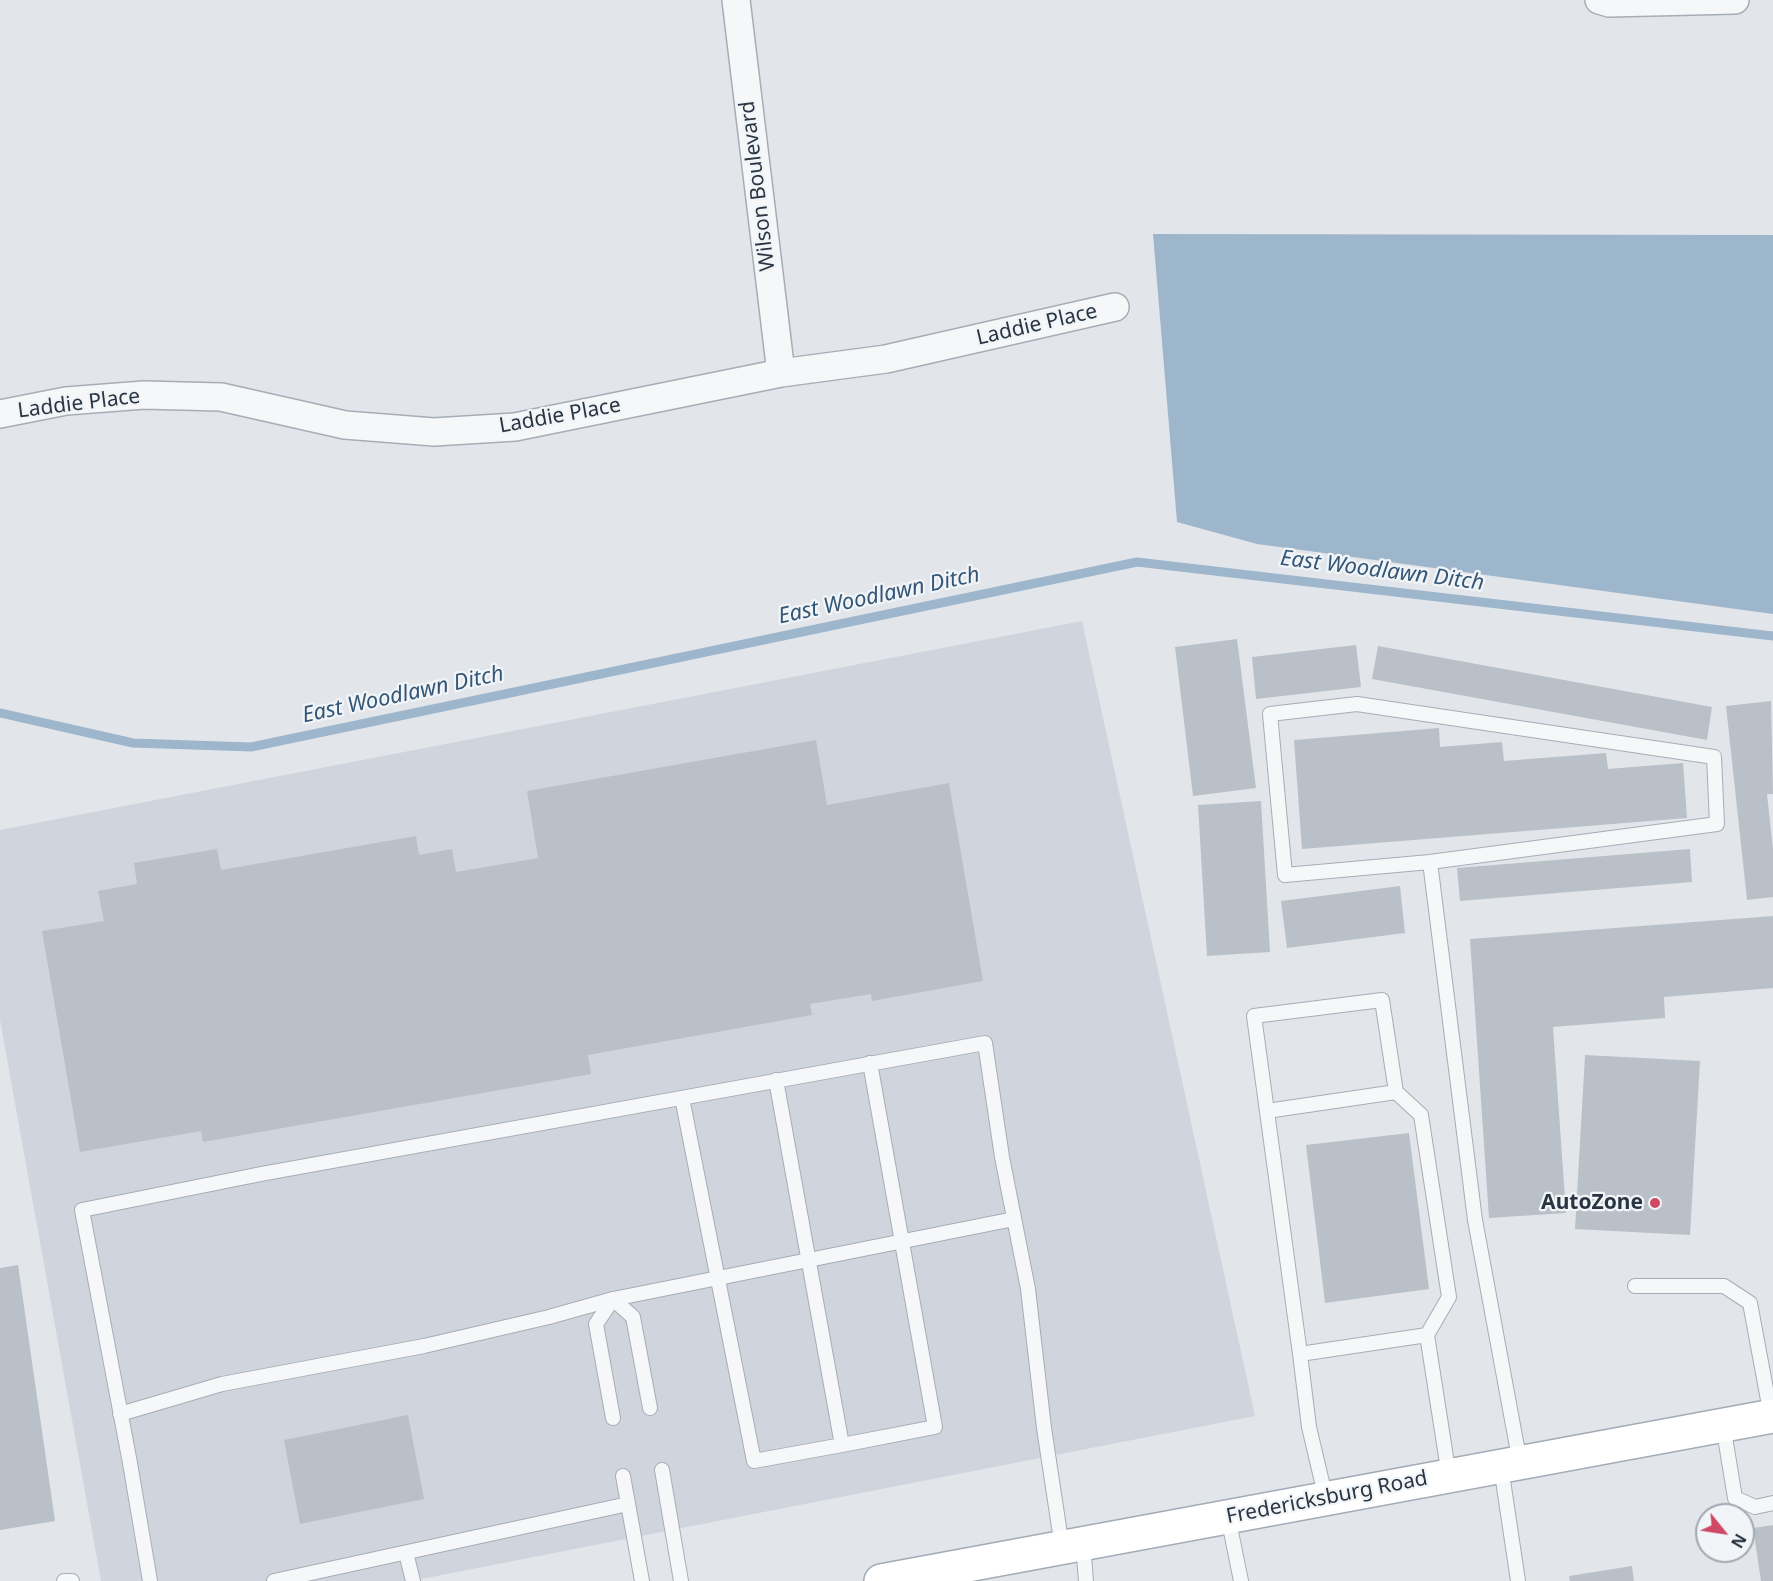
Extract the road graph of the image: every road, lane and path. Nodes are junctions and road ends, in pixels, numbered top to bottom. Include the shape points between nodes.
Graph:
1 (736, 0) edge
2 (1599, 0) edge
3 (1735, 0) edge
4 (1115, 307) dead end
5 (781, 373) junction
6 (0, 414) edge
7 (1430, 862) junction
8 (870, 1063) junction
9 (776, 1080) junction
10 (1396, 1092) junction
11 (682, 1098) junction
12 (1267, 1111) junction
13 (1014, 1219) junction
14 (902, 1243) junction
15 (808, 1260) junction
16 (717, 1277) junction
17 (1635, 1286) dead end
18 (613, 1299) junction
19 (1427, 1335) junction
20 (1300, 1354) junction
21 (650, 1408) dead end
22 (120, 1414) junction
23 (1772, 1416) edge
24 (613, 1418) dead end
25 (1723, 1425) junction
26 (842, 1445) junction
27 (1510, 1465) junction
28 (662, 1470) dead end
29 (623, 1476) dead end
30 (1449, 1476) junction
31 (1326, 1499) junction
32 (1773, 1503) edge
33 (628, 1504) junction
34 (1228, 1517) junction
35 (1072, 1545) junction
36 (406, 1553) junction
37 (943, 1575) edge
38 (887, 1580) edge
39 (64, 1581) edge
40 (72, 1581) edge
41 (150, 1581) edge
42 (274, 1581) edge
43 (412, 1581) edge
44 (642, 1581) edge
45 (681, 1581) edge
46 (1086, 1581) edge
47 (1241, 1581) edge
48 (1518, 1581) edge

1 - 5 street, Wilson Boulevard
2 - 3 street
4 - 5 street, Laddie Place via 886,359
5 - 6 street, Laddie Place via 515,427 434,432 345,425 221,397 122,396 66,401
7 - 7 lane via 1717,824 1714,757 1357,704 1270,714 1286,875
7 - 27 lane via 1474,1220
8 - 9 lane
8 - 13 lane via 986,1043
8 - 14 lane
9 - 11 lane
9 - 15 lane
10 - 12 lane
10 - 12 lane via 1382,1000 1254,1016
10 - 19 lane via 1421,1115 1449,1297
11 - 16 lane
11 - 22 lane via 82,1210
12 - 20 lane
13 - 14 lane
13 - 35 lane
14 - 15 lane
14 - 26 lane via 935,1427
15 - 16 lane
15 - 26 lane
16 - 18 lane
16 - 26 lane via 754,1461
17 - 23 lane via 1724,1286 1750,1303
18 - 21 lane via 633,1317
18 - 22 lane via 424,1346 222,1384
18 - 24 lane via 596,1324
19 - 20 lane
19 - 30 lane
20 - 31 lane via 1309,1426
22 - 41 lane
23 - 25 main road, Fredericksburg Road
25 - 27 main road, Fredericksburg Road
25 - 32 lane via 1735,1498 1755,1507
27 - 30 main road, Fredericksburg Road
27 - 48 lane
28 - 45 lane
29 - 33 lane
30 - 31 main road, Fredericksburg Road
31 - 34 main road, Fredericksburg Road
33 - 36 lane
33 - 44 lane
34 - 35 main road, Fredericksburg Road
34 - 47 lane
35 - 37 main road, Fredericksburg Road
35 - 46 lane
36 - 42 lane
36 - 43 lane
37 - 38 main road, Fredericksburg Road
39 - 40 lane

